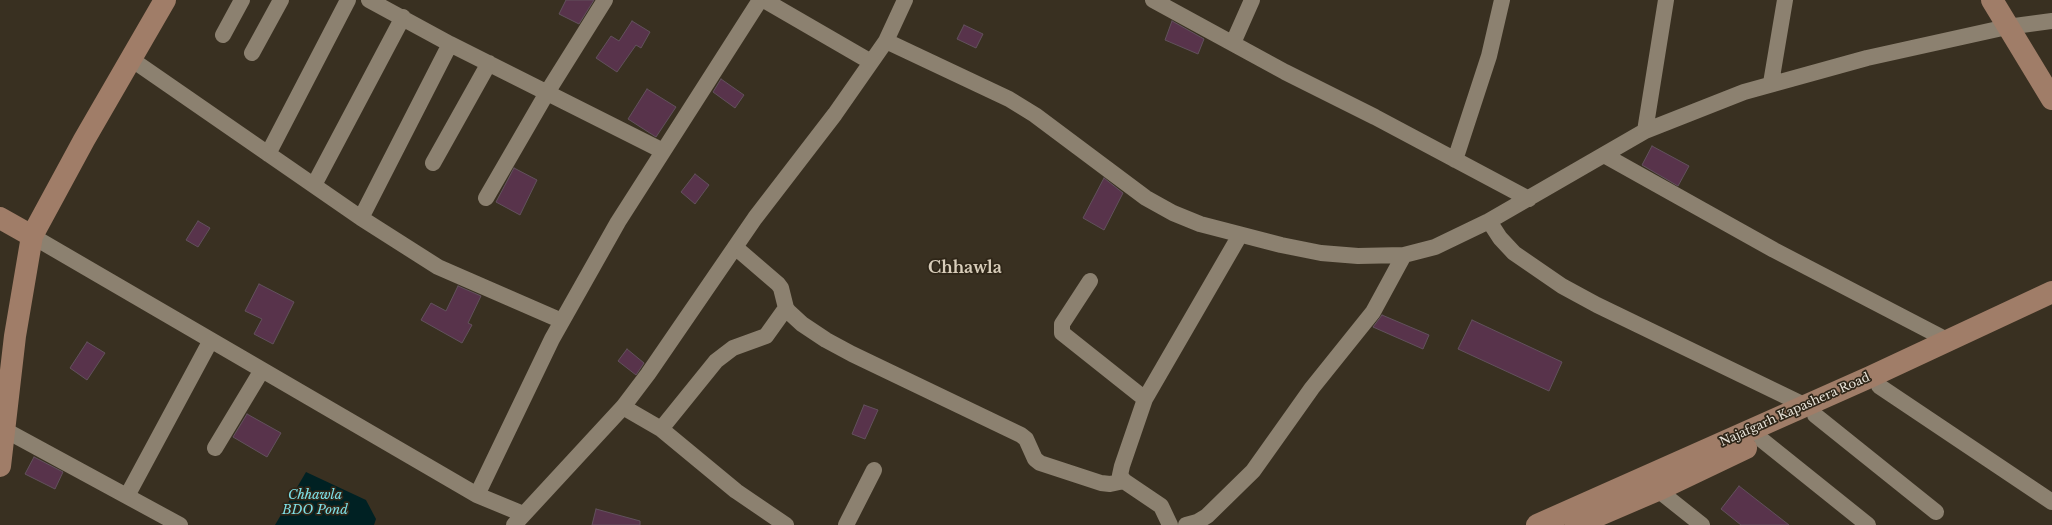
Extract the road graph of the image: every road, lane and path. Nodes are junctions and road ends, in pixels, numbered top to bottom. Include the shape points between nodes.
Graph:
1 (165, 0) edge
2 (242, 0) edge
3 (281, 0) edge
4 (348, 0) edge
5 (369, 0) edge
6 (605, 0) edge
7 (760, 0) edge
8 (764, 0) edge
9 (905, 0) edge
10 (1153, 0) edge
11 (1252, 0) edge
12 (1502, 0) edge
13 (1666, 0) edge
14 (1785, 0) edge
15 (1992, 0) edge
16 (403, 17) junction
17 (2052, 21) edge
18 (2007, 27) junction
19 (223, 35) dead end
20 (886, 41) junction
21 (1233, 43) junction
22 (450, 44) junction
23 (252, 53) dead end
24 (131, 59) junction
25 (871, 62) junction
26 (489, 63) junction
27 (1771, 83) junction
28 (548, 91) junction
29 (2052, 99) edge
30 (1645, 131) junction
31 (663, 151) junction
32 (268, 154) junction
33 (1604, 155) junction
34 (1454, 160) junction
35 (433, 163) dead end
36 (314, 185) junction
37 (486, 198) dead end
38 (1529, 199) junction
39 (0, 218) edge
40 (361, 218) junction
41 (1489, 221) junction
42 (1240, 235) junction
43 (32, 236) junction
44 (735, 247) junction
45 (1404, 255) junction
46 (1090, 282) dead end
47 (2052, 292) edge
48 (2052, 306) edge
49 (786, 308) junction
50 (562, 321) junction
51 (211, 340) junction
52 (1947, 340) junction
53 (262, 370) junction
54 (1879, 386) junction
55 (1145, 399) junction
56 (623, 407) junction
57 (1809, 410) junction
58 (661, 429) junction
59 (5, 430) junction
60 (1762, 440) junction
61 (215, 448) dead end
62 (0, 466) edge
63 (874, 470) dead end
64 (1124, 481) junction
65 (1658, 490) junction
66 (127, 496) junction
67 (477, 496) junction
68 (2052, 502) edge
69 (1936, 512) dead end
70 (519, 519) edge
71 (1583, 524) edge
72 (180, 525) edge
73 (786, 525) edge
74 (846, 525) edge
75 (1170, 525) edge
76 (1186, 525) edge
77 (1537, 525) edge
78 (1702, 525) edge
79 (1868, 525) edge

1 - 24 main road
2 - 19 street
3 - 23 street
4 - 32 street
5 - 16 street
6 - 28 street
7 - 31 street
8 - 25 street
9 - 20 street
10 - 21 street
11 - 21 street
12 - 34 street via 1487,63
13 - 30 street
14 - 27 street
15 - 18 main road
16 - 22 street
16 - 36 street
17 - 18 street
18 - 27 street via 1867,58
18 - 29 main road
20 - 25 street
20 - 42 street via 1009,99 1035,115 1146,198 1173,213 1200,224
21 - 34 street
22 - 26 street
22 - 40 street
24 - 32 street
24 - 43 main road
25 - 44 street
26 - 28 street
26 - 35 street
27 - 30 street via 1716,101
28 - 31 street
28 - 37 street
30 - 33 street
31 - 50 street via 618,222
32 - 36 street
33 - 38 street
33 - 52 street via 1774,250
34 - 38 street
36 - 40 street
38 - 41 street
39 - 43 main road
40 - 50 street via 451,274
41 - 45 street via 1435,247
41 - 57 street via 1500,238 1514,252 1562,286
42 - 45 street via 1321,253 1358,256
42 - 55 street
43 - 51 street
43 - 59 main road via 16,328
44 - 49 street via 782,288
44 - 56 street
45 - 76 street via 1373,312 1312,388 1253,471 1207,516
46 - 55 street via 1062,324 1062,333
47 - 52 main road, Najafgarh Kapashera Road
48 - 54 main road
49 - 58 street via 766,336 733,348 716,361
49 - 64 street via 802,324 852,354 1021,435 1040,463 1101,483
50 - 67 street
51 - 53 street
51 - 66 street
52 - 57 main road, Najafgarh Kapashera Road
53 - 61 street
53 - 67 street
54 - 57 main road
54 - 68 street
55 - 64 street via 1122,466 1120,475
56 - 58 street
56 - 70 street
57 - 60 main road
57 - 69 street
57 - 77 main road, Najafgarh Kapashera Road
58 - 73 street via 736,491
59 - 62 main road
59 - 66 street
60 - 65 main road
60 - 79 street
63 - 74 street
64 - 75 street via 1161,506
65 - 71 main road
65 - 78 street
66 - 72 street
67 - 70 street

